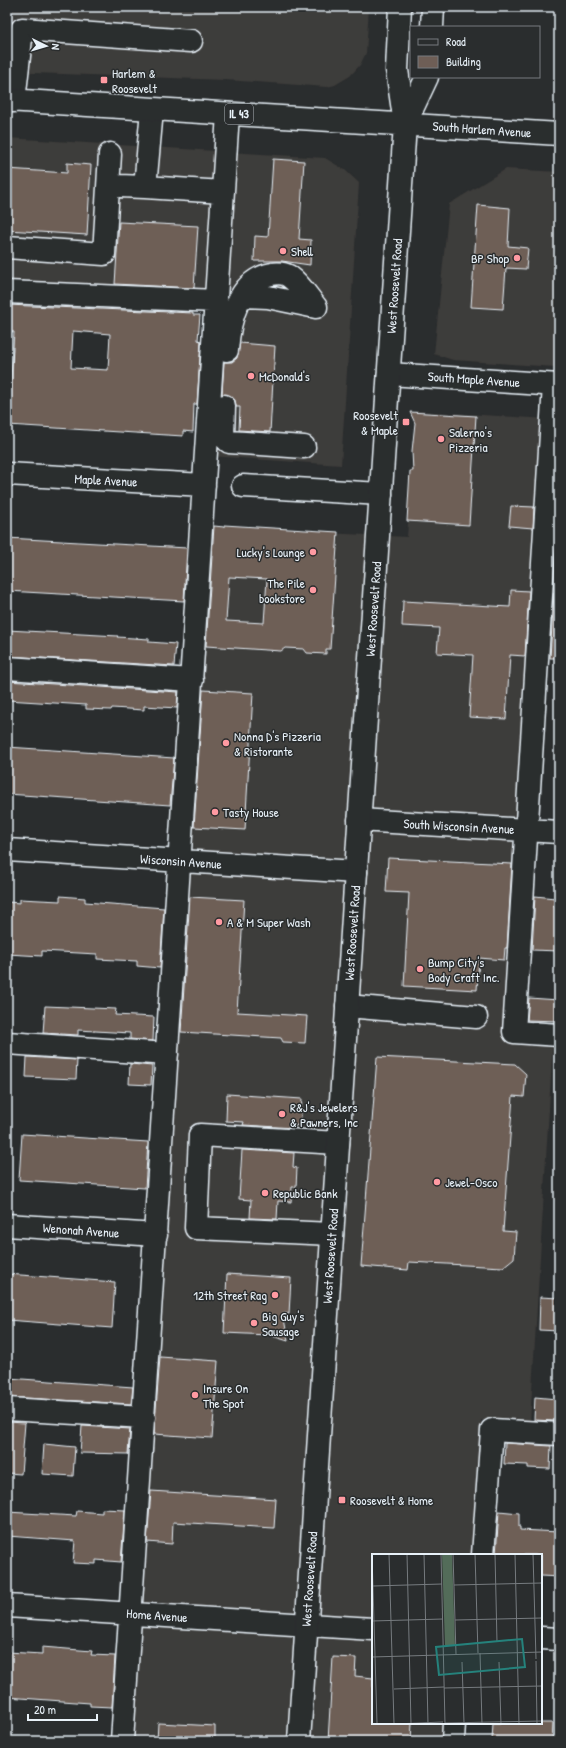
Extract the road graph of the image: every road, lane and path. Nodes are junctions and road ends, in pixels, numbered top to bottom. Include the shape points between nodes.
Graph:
1 (400, 7) edge
2 (433, 7) edge
3 (432, 26) edge
4 (191, 41) dead end
5 (428, 78) edge
6 (10, 101) edge
7 (152, 110) junction
8 (228, 114) junction
9 (405, 124) junction
10 (559, 134) edge
11 (110, 154) dead end
12 (119, 186) dead end
13 (145, 187) junction
14 (223, 192) junction
15 (7, 248) edge
16 (7, 292) edge
17 (243, 296) dead end
18 (216, 301) junction
19 (389, 374) junction
20 (557, 385) edge
21 (304, 447) dead end
22 (7, 474) edge
23 (204, 485) junction
24 (243, 486) dead end
25 (381, 494) junction
26 (550, 611) edge
27 (7, 668) edge
28 (192, 680) junction
29 (359, 820) junction
30 (527, 830) junction
31 (559, 832) edge
32 (7, 850) edge
33 (180, 861) junction
34 (356, 872) junction
35 (347, 1006) junction
36 (476, 1017) dead end
37 (559, 1035) edge
38 (7, 1043) edge
39 (167, 1054) junction
40 (338, 1143) junction
41 (7, 1226) edge
42 (332, 1234) junction
43 (156, 1235) junction
44 (7, 1409) edge
45 (144, 1417) junction
46 (559, 1434) edge
47 (483, 1554) edge
48 (7, 1606) edge
49 (131, 1614) junction
50 (306, 1625) junction
51 (372, 1629) edge
52 (542, 1638) edge
53 (559, 1639) edge
54 (454, 1724) edge
55 (122, 1741) edge
56 (299, 1741) edge
57 (453, 1741) edge

1 - 9 main road via 397,70
2 - 3 main road
4 - 6 main road via 22,29
5 - 9 main road
6 - 7 main road, IL 43
7 - 8 main road, IL 43
7 - 13 main road
8 - 9 main road, IL 43
8 - 14 main road
9 - 10 main road, South Harlem Avenue / IL 43
9 - 19 main road, West Roosevelt Road
11 - 15 main road via 104,254
12 - 13 main road
13 - 14 main road
14 - 18 main road
16 - 18 main road
17 - 21 main road via 232,313 228,328 222,436 229,442 239,444
18 - 23 main road
19 - 20 main road, South Maple Avenue
19 - 25 main road, West Roosevelt Road
20 - 26 main road
22 - 23 main road, Maple Avenue
23 - 28 main road
24 - 25 main road
25 - 29 main road, West Roosevelt Road
26 - 30 main road
27 - 28 main road
28 - 33 main road
29 - 30 main road, South Wisconsin Avenue
29 - 34 main road, West Roosevelt Road
30 - 31 main road, South Wisconsin Avenue
30 - 37 main road via 514,1032
32 - 33 main road, Wisconsin Avenue
33 - 34 main road, Wisconsin Avenue
33 - 39 main road
34 - 35 main road, West Roosevelt Road
35 - 36 main road
35 - 40 main road, West Roosevelt Road
38 - 39 main road
39 - 43 main road
40 - 42 main road, West Roosevelt Road
40 - 42 main road via 200,1135 196,1228
41 - 43 main road, Wenonah Avenue
42 - 50 main road, West Roosevelt Road
43 - 45 main road
44 - 45 main road
45 - 49 main road
46 - 47 main road via 492,1430
48 - 49 main road, Home Avenue
49 - 50 main road, Home Avenue
49 - 55 main road
50 - 51 main road, Home Avenue
50 - 56 main road, West Roosevelt Road
52 - 53 main road
54 - 57 main road

